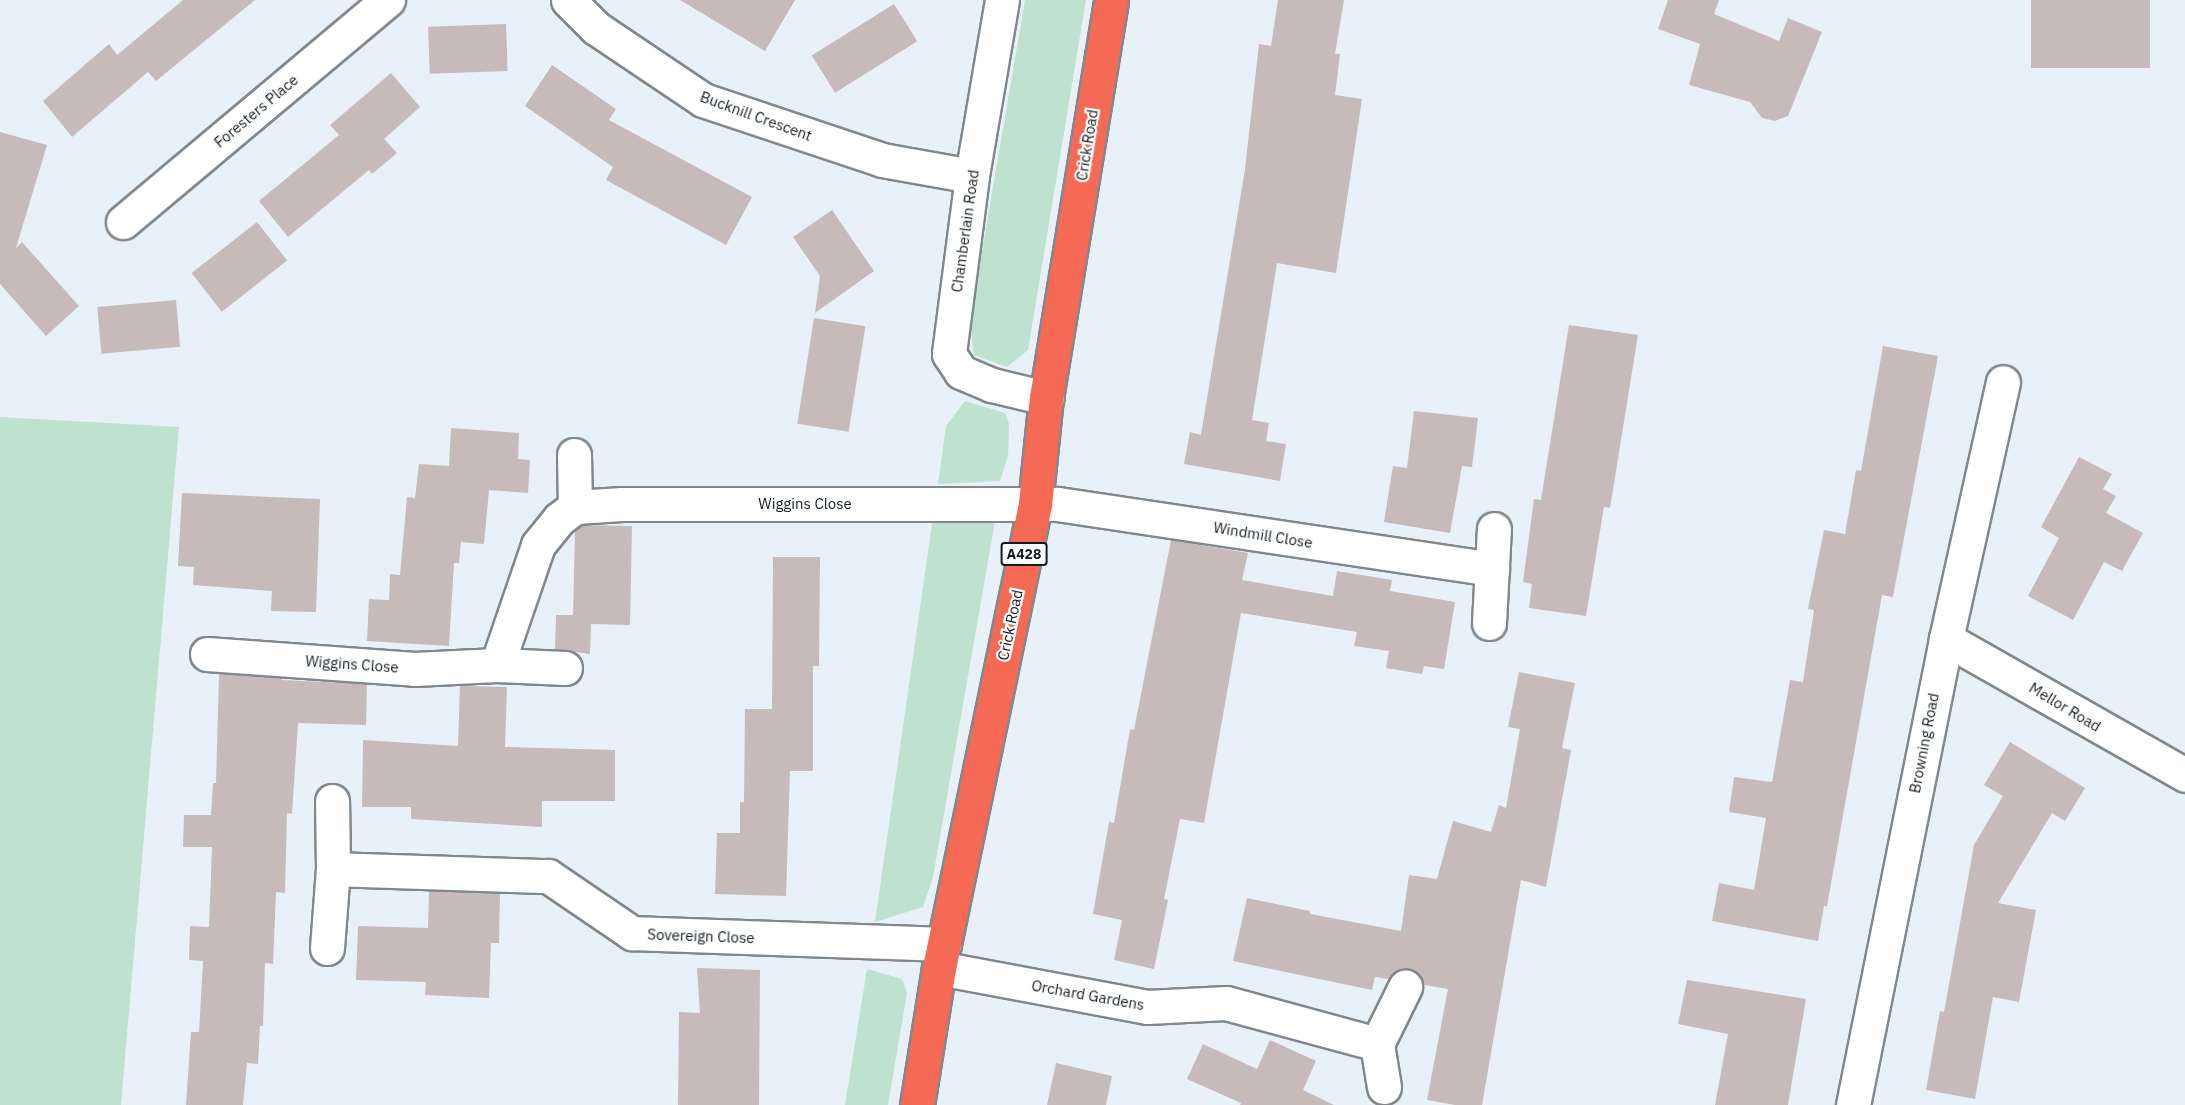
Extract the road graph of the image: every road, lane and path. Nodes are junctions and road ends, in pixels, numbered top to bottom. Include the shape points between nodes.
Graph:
1 (388, 0) edge
2 (568, 0) edge
3 (1002, 0) edge
4 (1111, 0) edge
5 (972, 176) junction
6 (123, 222) dead end
7 (2003, 382) dead end
8 (1046, 398) junction
9 (574, 455) dead end
10 (1035, 504) junction
11 (575, 507) junction
12 (1494, 529) dead end
13 (1492, 569) junction
14 (1489, 622) dead end
15 (1946, 639) junction
16 (207, 654) dead end
17 (497, 665) junction
18 (565, 668) dead end
19 (2185, 775) edge
20 (332, 801) dead end
21 (333, 869) junction
22 (327, 948) dead end
23 (942, 956) junction
24 (1405, 987) dead end
25 (1377, 1044) junction
26 (1384, 1087) dead end
27 (917, 1105) edge
28 (1852, 1105) edge

1 - 6 street, Foresters Place
2 - 5 street, Bucknill Crescent via 596,28 703,100 882,160
3 - 5 street, Chamberlain Road
4 - 8 highway, Crick Road / A428
5 - 8 street, Chamberlain Road via 949,354 961,372 992,385
7 - 15 street, Browning Road
8 - 10 highway, Crick Road / A428
9 - 11 street
10 - 11 street, Wiggins Close
10 - 13 street, Windmill Close via 1058,504
10 - 23 highway, Crick Road / A428
11 - 17 street via 559,519 538,545
12 - 13 street
13 - 14 street
15 - 19 street, Mellor Road
15 - 28 street, Browning Road
16 - 17 street, Wiggins Close via 414,669
17 - 18 street, Wiggins Close
20 - 21 street
21 - 22 street
21 - 23 street, Sovereign Close via 548,876 632,933
23 - 25 street, Orchard Gardens via 1147,1007 1226,1003
23 - 27 highway, Crick Road / A428
24 - 25 street
25 - 26 street

